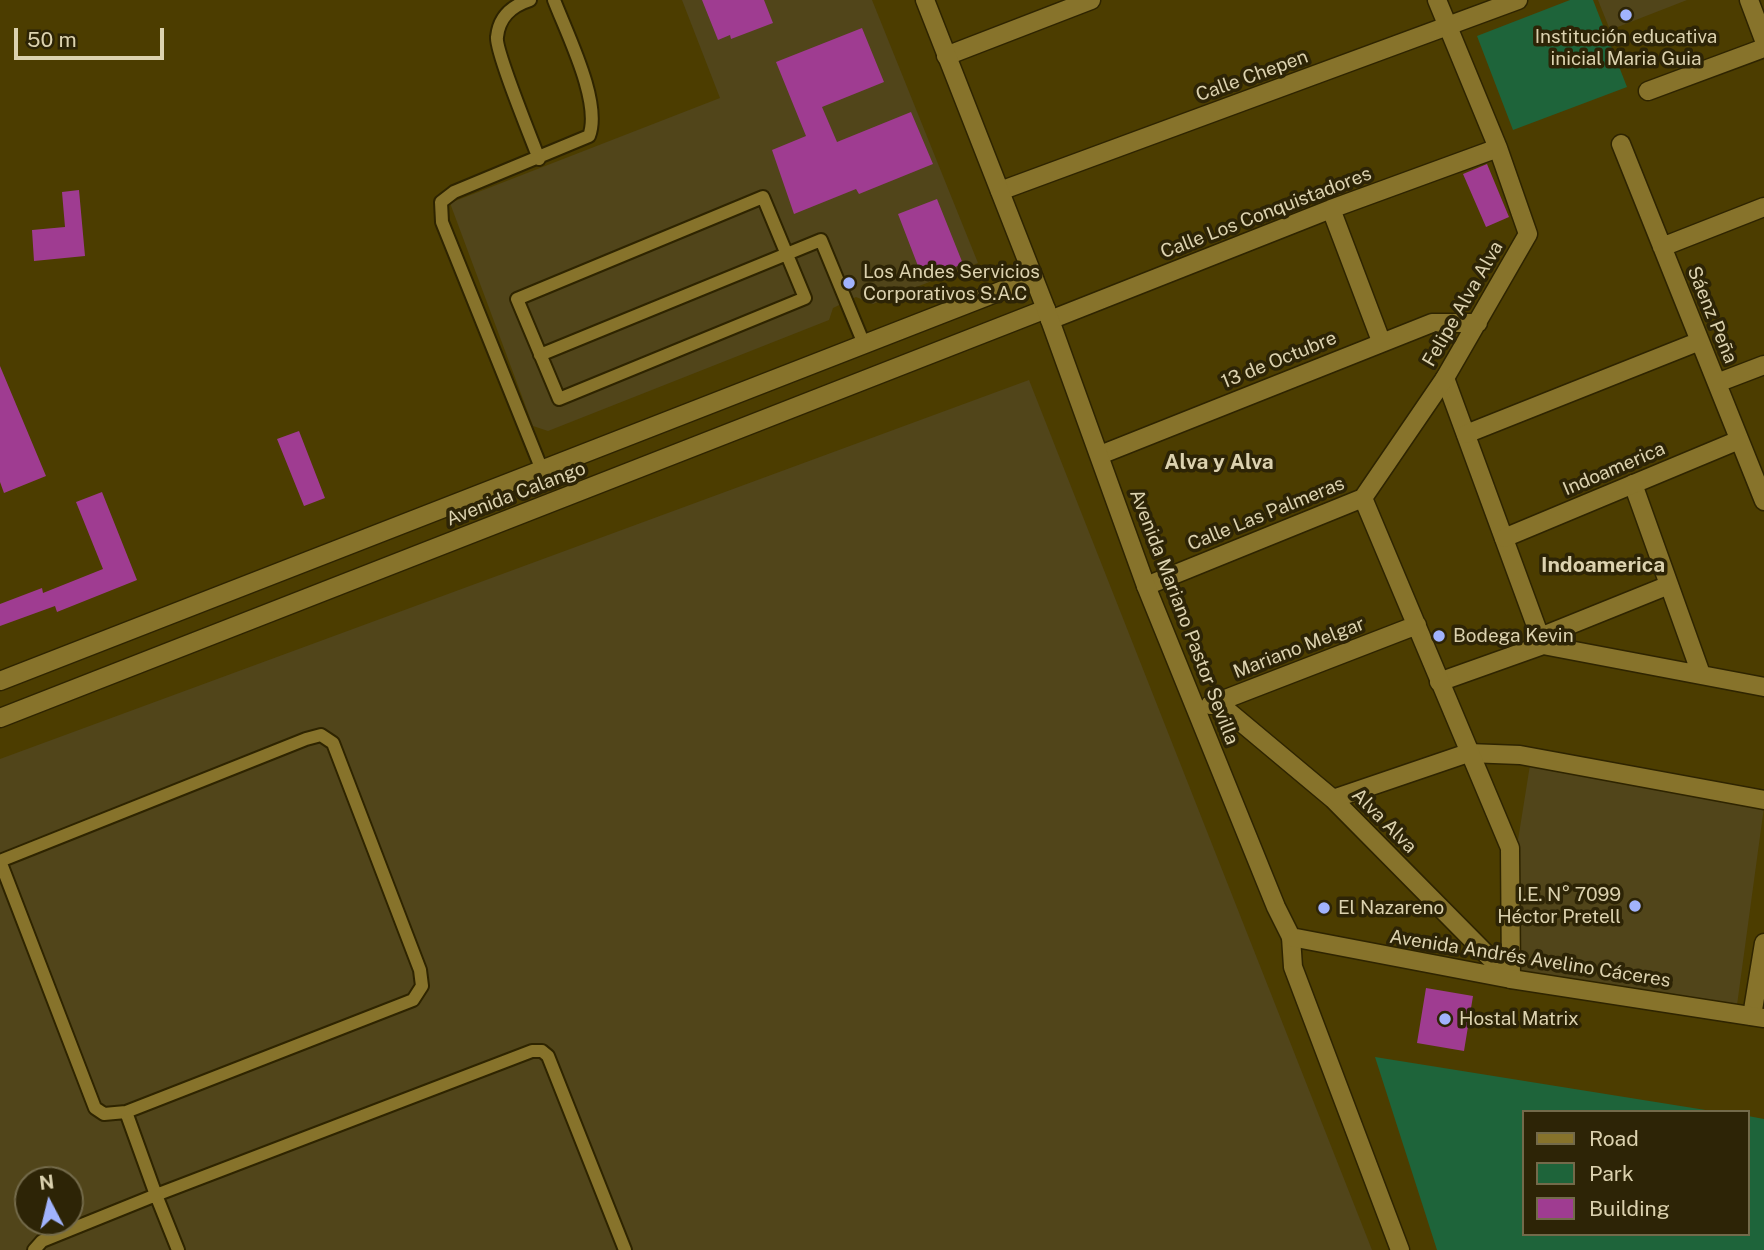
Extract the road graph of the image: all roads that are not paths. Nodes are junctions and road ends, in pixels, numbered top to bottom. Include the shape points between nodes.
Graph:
1 (530, 0) edge
2 (554, 0) edge
3 (925, 0) edge
4 (1091, 0) edge
5 (1437, 0) edge
6 (1518, 0) edge
7 (1749, 0) edge
8 (1448, 26) junction
9 (1764, 40) edge
10 (1764, 48) edge
11 (946, 56) junction
12 (1648, 91) dead end
13 (1621, 144) dead end
14 (1498, 148) junction
15 (539, 159) junction
16 (1000, 191) junction
17 (1764, 207) edge
18 (1331, 209) junction
19 (1662, 247) junction
20 (787, 254) junction
21 (1034, 278) junction
22 (1049, 315) junction
23 (1478, 323) junction
24 (1381, 341) junction
25 (1700, 341) junction
26 (864, 344) junction
27 (541, 355) junction
28 (1764, 365) edge
29 (1445, 378) junction
30 (1717, 383) junction
31 (1466, 434) junction
32 (1740, 440) junction
33 (1100, 455) junction
34 (542, 470) junction
35 (1633, 484) junction
36 (1363, 498) junction
37 (1764, 501) edge
38 (1504, 538) junction
39 (1669, 585) junction
40 (1146, 586) junction
41 (1417, 625) junction
42 (1541, 641) junction
43 (1701, 674) junction
44 (0, 681) edge
45 (1439, 682) junction
46 (1764, 687) edge
47 (1217, 702) junction
48 (1197, 711) junction
49 (0, 718) edge
50 (1468, 753) junction
51 (1333, 799) junction
52 (1764, 800) edge
53 (0, 861) edge
54 (1291, 937) junction
55 (1764, 943) edge
56 (1511, 979) junction
57 (1758, 1017) edge
58 (126, 1112) junction
59 (156, 1195) junction
60 (34, 1250) edge
61 (178, 1250) edge
62 (625, 1250) edge
63 (1400, 1250) edge

1 - 15 lane via 502,18 496,40
2 - 15 lane via 591,102 594,124 589,136
3 - 11 street, Avenida Mariano Pastor Sevilla
4 - 11 street
5 - 8 street, Felipe Alva Alva
6 - 8 street, Calle Chepen
7 - 9 street
8 - 14 street, Felipe Alva Alva
8 - 16 street, Calle Chepen
10 - 12 street
11 - 16 street, Avenida Mariano Pastor Sevilla
13 - 19 street, Sáenz Peña
14 - 18 street, Calle Los Conquistadores
14 - 23 street, Felipe Alva Alva via 1528,234
15 - 34 lane via 454,192 441,202 442,222
16 - 21 street, Avenida Mariano Pastor Sevilla
17 - 19 street
18 - 22 street, Calle Los Conquistadores
18 - 24 street
19 - 25 street, Sáenz Peña
20 - 26 lane via 821,240
20 - 27 lane
20 - 27 lane via 805,298 559,400
20 - 27 lane via 763,197 517,299
21 - 22 street, Avenida Mariano Pastor Sevilla
21 - 26 street, Avenida Calango
22 - 33 street, Avenida Mariano Pastor Sevilla
22 - 49 street, Avenida Calango
23 - 24 street, 13 de Octubre via 1432,323
23 - 29 street, Felipe Alva Alva
24 - 33 street, 13 de Octubre
25 - 30 street, Sáenz Peña
25 - 31 street
26 - 34 street, Avenida Calango
28 - 30 street
29 - 31 street
29 - 36 street, Felipe Alva Alva
30 - 32 street, Sáenz Peña
31 - 38 street
32 - 35 street, Indoamerica
32 - 37 street, Sáenz Peña
33 - 40 street, Avenida Mariano Pastor Sevilla
34 - 44 street, Avenida Calango
35 - 38 street, Indoamerica
35 - 39 street
36 - 40 street, Calle Las Palmeras
36 - 41 street
38 - 42 street
39 - 42 street
39 - 43 street
40 - 48 street, Avenida Mariano Pastor Sevilla
41 - 45 street
41 - 47 street, Mariano Melgar
42 - 43 street
42 - 45 street
43 - 46 street
45 - 50 street
47 - 48 street, Mariano Melgar
47 - 51 street, Alva Alva
48 - 54 street, Avenida Mariano Pastor Sevilla
50 - 51 street
50 - 52 street via 1520,755
50 - 56 street via 1510,848
51 - 56 street, Alva Alva
53 - 58 lane via 95,1108 104,1114
53 - 58 lane via 306,738 321,735 332,743 420,970 422,986 413,1000
54 - 56 street, Avenida Andrés Avelino Cáceres
54 - 63 street, Avenida Mariano Pastor Sevilla via 1293,967
55 - 57 street
56 - 57 street, Avenida Andrés Avelino Cáceres
58 - 59 lane
59 - 60 lane via 42,1241
59 - 61 lane
59 - 62 lane via 542,1051 548,1056

